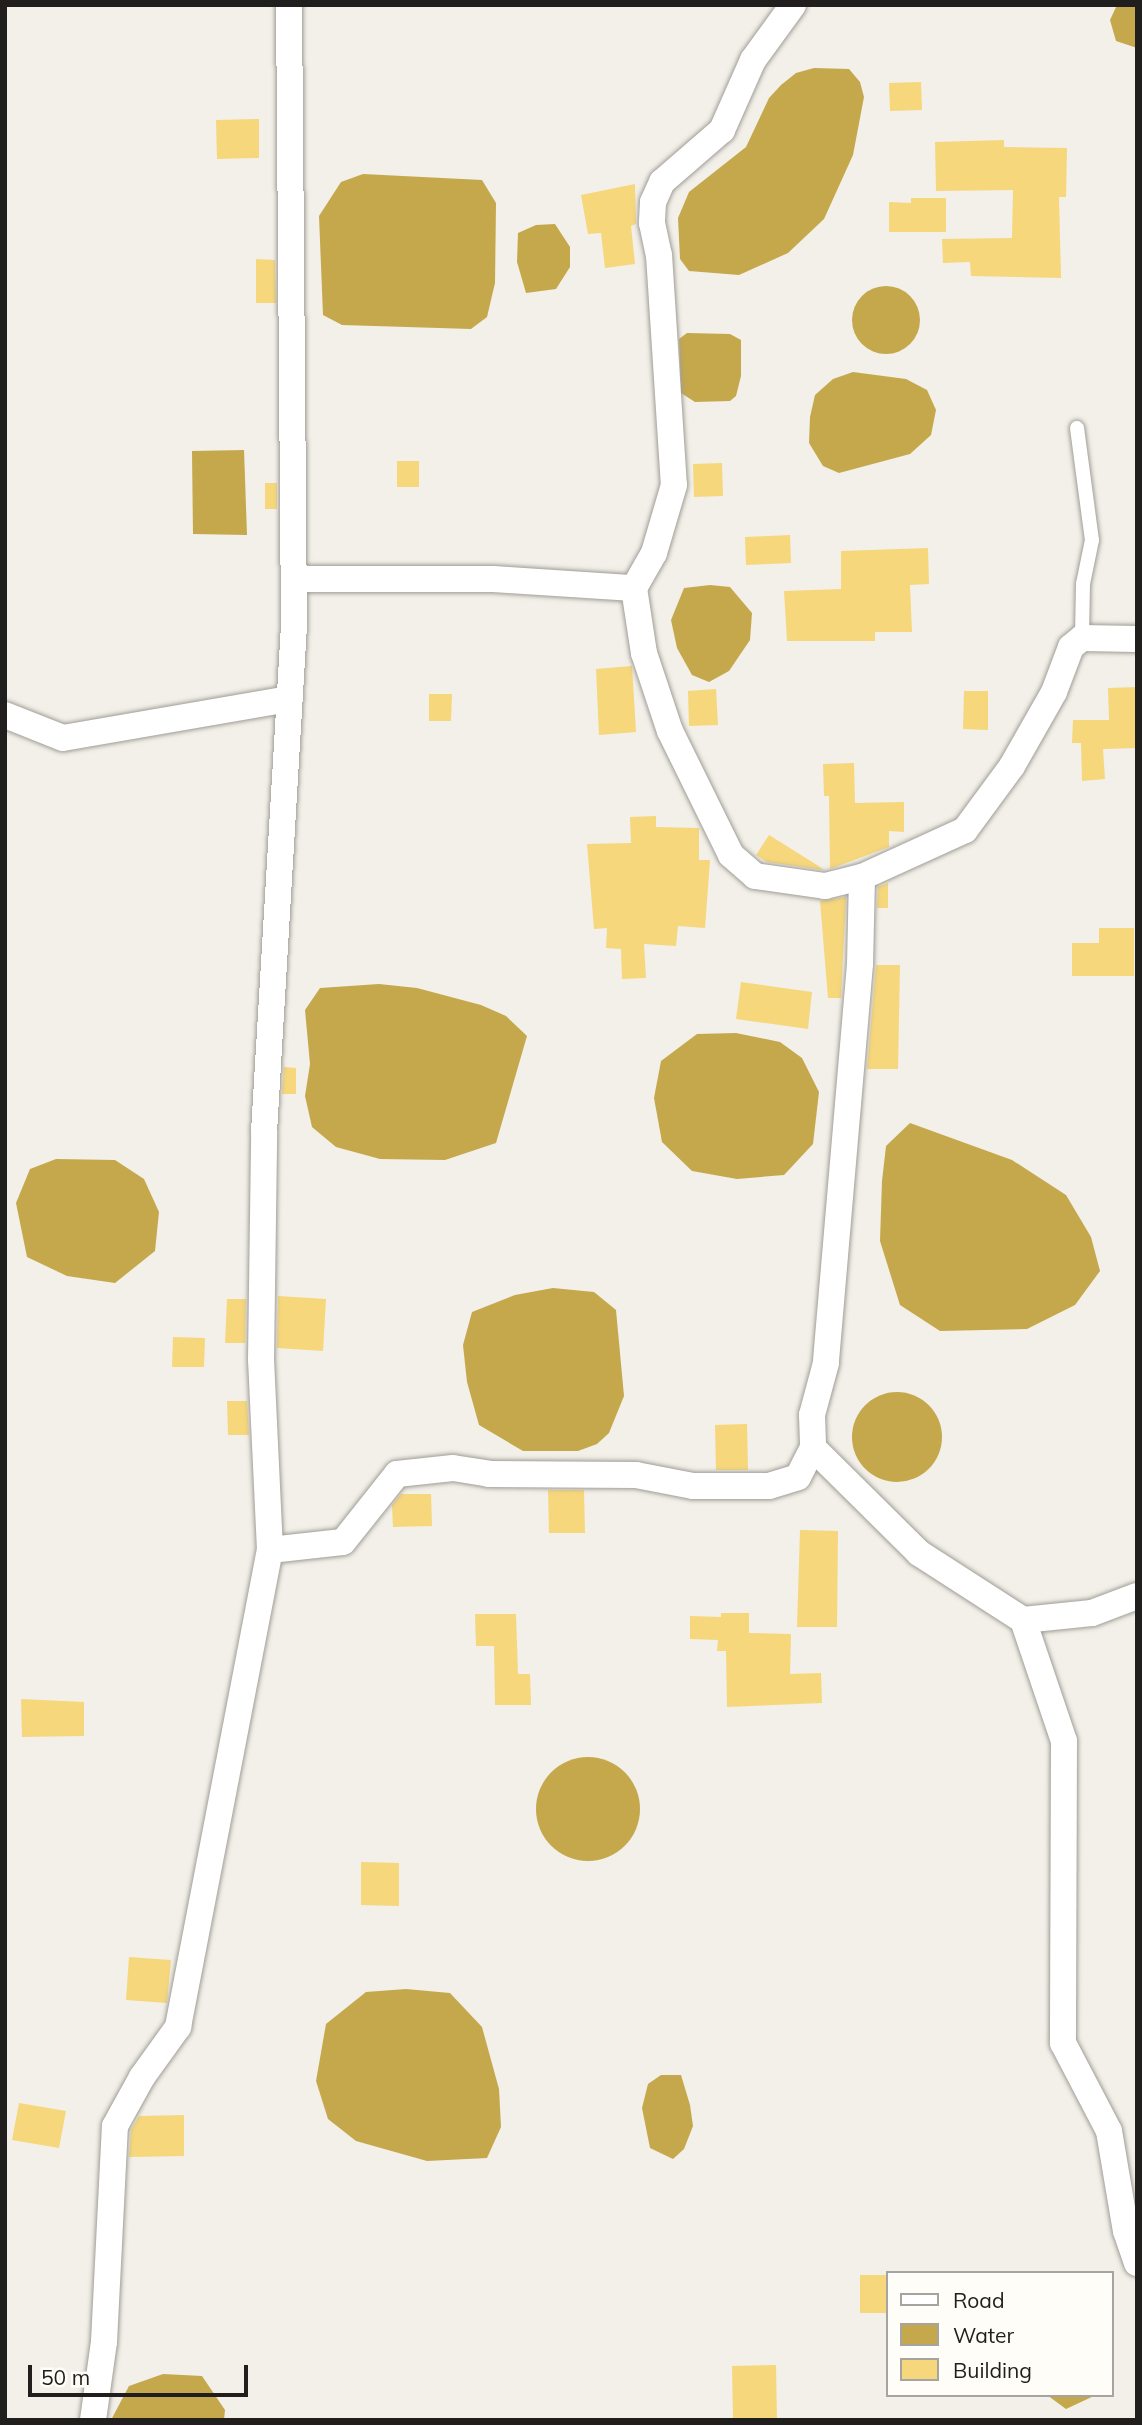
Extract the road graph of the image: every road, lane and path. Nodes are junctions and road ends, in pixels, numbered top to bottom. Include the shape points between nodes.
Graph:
1 (289, 5) edge
2 (793, 5) edge
3 (1077, 428) dead end
4 (294, 579) junction
5 (634, 587) junction
6 (1082, 638) junction
7 (1137, 639) edge
8 (289, 699) junction
9 (5, 715) edge
10 (862, 877) junction
11 (813, 1448) junction
12 (270, 1550) junction
13 (1137, 1596) edge
14 (1023, 1620) junction
15 (1137, 2263) edge
16 (93, 2420) edge

1 - 4 street
2 - 5 street via 753,60 722,130 662,182 653,202 674,485 654,553
3 - 6 lane via 1092,540 1083,584
4 - 5 street via 493,579
4 - 8 street
5 - 10 street via 644,653 670,731 730,855 755,876 786,883 825,887
6 - 7 street
6 - 10 street via 1071,647 1054,692 1012,766 965,830
8 - 9 street via 63,738
8 - 12 street via 264,1132 261,1360
10 - 11 street via 860,964 826,1363 812,1415
11 - 12 street via 799,1476 769,1486 693,1486 635,1475 489,1474 453,1468 397,1474 342,1542
11 - 14 street via 919,1553
12 - 16 street via 178,2027 142,2077 115,2126 104,2343
13 - 14 street via 1092,1613
14 - 15 street via 1064,1741 1063,2043 1109,2131 1126,2231

